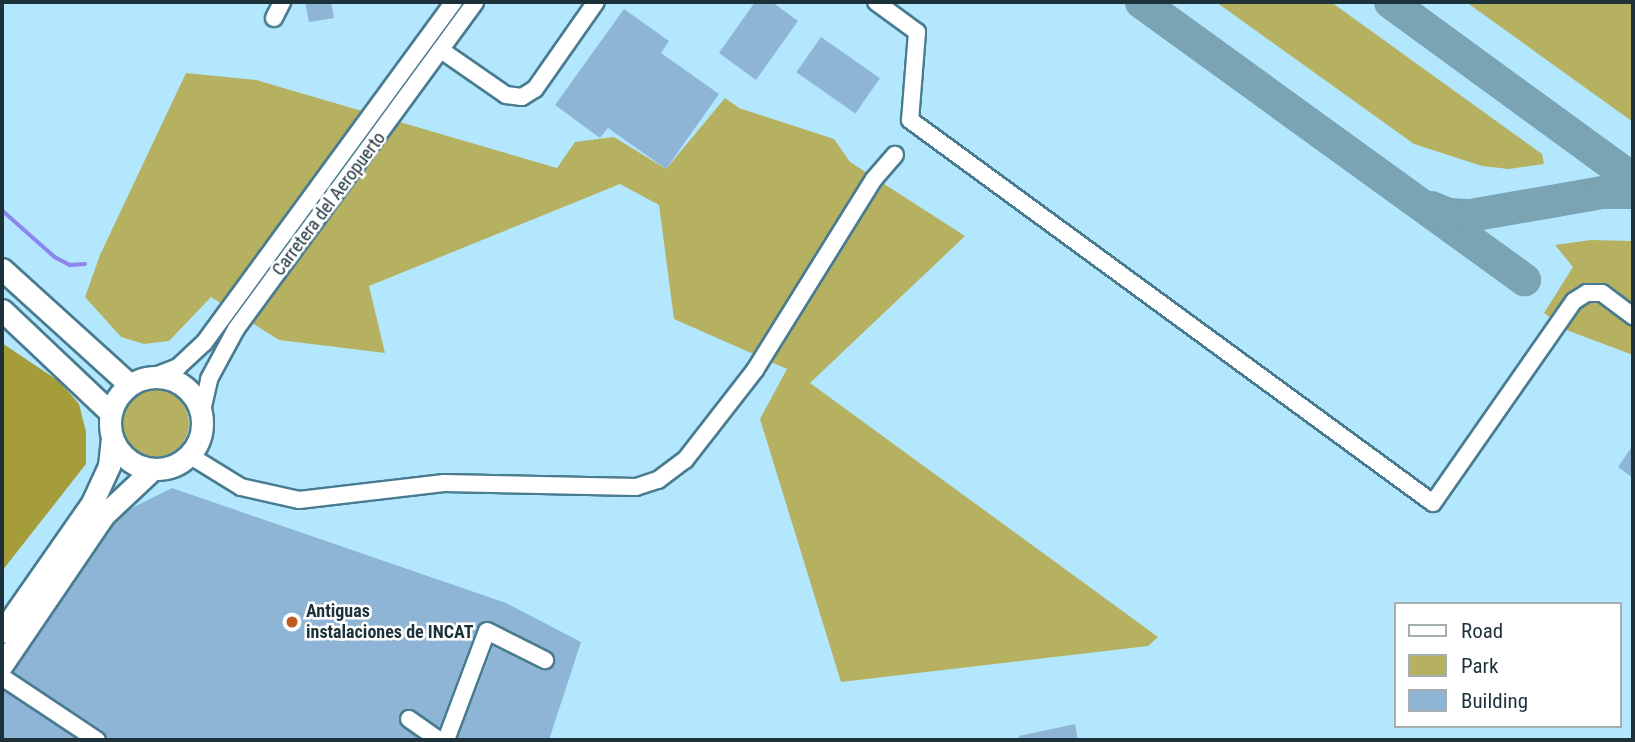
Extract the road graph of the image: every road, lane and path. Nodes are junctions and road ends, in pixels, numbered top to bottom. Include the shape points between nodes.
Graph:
1 (282, 2) edge
2 (453, 2) edge
3 (475, 2) edge
4 (596, 2) edge
5 (876, 2) edge
6 (465, 16) junction
7 (274, 18) dead end
8 (441, 50) junction
9 (895, 155) dead end
10 (2, 269) edge
11 (2, 310) edge
12 (1633, 316) edge
13 (155, 376) junction
14 (130, 384) junction
15 (111, 413) junction
16 (201, 415) junction
17 (112, 438) junction
18 (189, 455) junction
19 (153, 469) junction
20 (2, 632) edge
21 (545, 660) dead end
22 (2, 665) edge
23 (2, 677) edge
24 (409, 719) dead end
25 (97, 740) edge
26 (439, 740) edge
27 (446, 740) edge

1 - 7 street
2 - 6 street
2 - 13 street, Carretera del Aeropuerto via 209,337 178,367
3 - 6 street, Carretera del Aeropuerto
4 - 8 street via 535,89 522,97 506,95
5 - 12 street via 918,32 910,120 1433,503 1574,301 1587,293 1602,293
6 - 8 street, Carretera del Aeropuerto
8 - 16 street, Carretera del Aeropuerto via 236,330 209,379
9 - 18 street via 874,179 755,370 685,460 658,480 636,487 444,483 299,500 240,487
10 - 14 main road
11 - 15 main road
13 - 14 main road
13 - 16 main road via 168,378 190,392
14 - 15 main road
15 - 17 main road
16 - 18 main road via 197,443
17 - 19 main road via 128,460
17 - 20 main road via 109,466 92,503
18 - 19 main road via 166,468
19 - 22 main road via 104,515
21 - 27 street via 487,631
23 - 25 street
24 - 26 street

